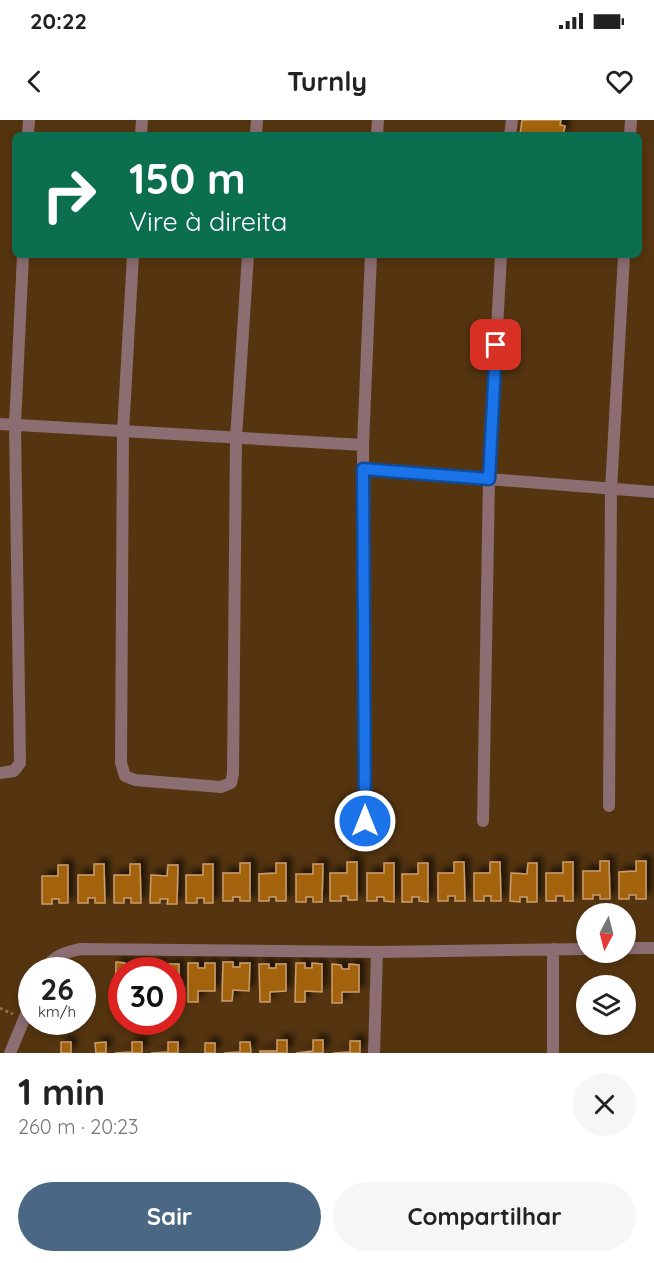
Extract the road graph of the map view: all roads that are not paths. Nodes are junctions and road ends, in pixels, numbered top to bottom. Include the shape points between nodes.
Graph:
1 (23, 258) edge
2 (133, 258) edge
3 (248, 258) edge
4 (371, 258) edge
5 (501, 258) edge
6 (624, 258) edge
7 (0, 424) edge
8 (15, 425) junction
9 (123, 432) junction
10 (236, 438) junction
11 (363, 446) junction
12 (363, 469) junction
13 (489, 479) junction
14 (611, 490) junction
15 (654, 492) edge
16 (0, 773) edge
17 (609, 806) dead end
18 (365, 821) dead end
19 (483, 821) dead end
20 (636, 948) edge
21 (654, 948) edge
22 (553, 949) junction
23 (576, 949) edge
24 (377, 952) junction
25 (57, 957) edge
26 (18, 1034) edge
27 (10, 1053) edge
28 (374, 1053) edge
29 (553, 1053) edge

1 - 8 street
2 - 9 street
3 - 10 street
4 - 11 street
5 - 13 street
6 - 14 street
7 - 8 street
8 - 9 street
8 - 16 street via 20,763 14,771
9 - 10 street
9 - 10 street via 121,763 125,776 135,780 221,787 231,783 233,774
10 - 11 street
11 - 12 street
12 - 13 street
12 - 18 street
13 - 14 street
13 - 19 street
14 - 15 street
14 - 17 street
20 - 21 street
22 - 23 street
22 - 24 street
22 - 29 street
24 - 25 street via 81,949
24 - 28 street
26 - 27 street

